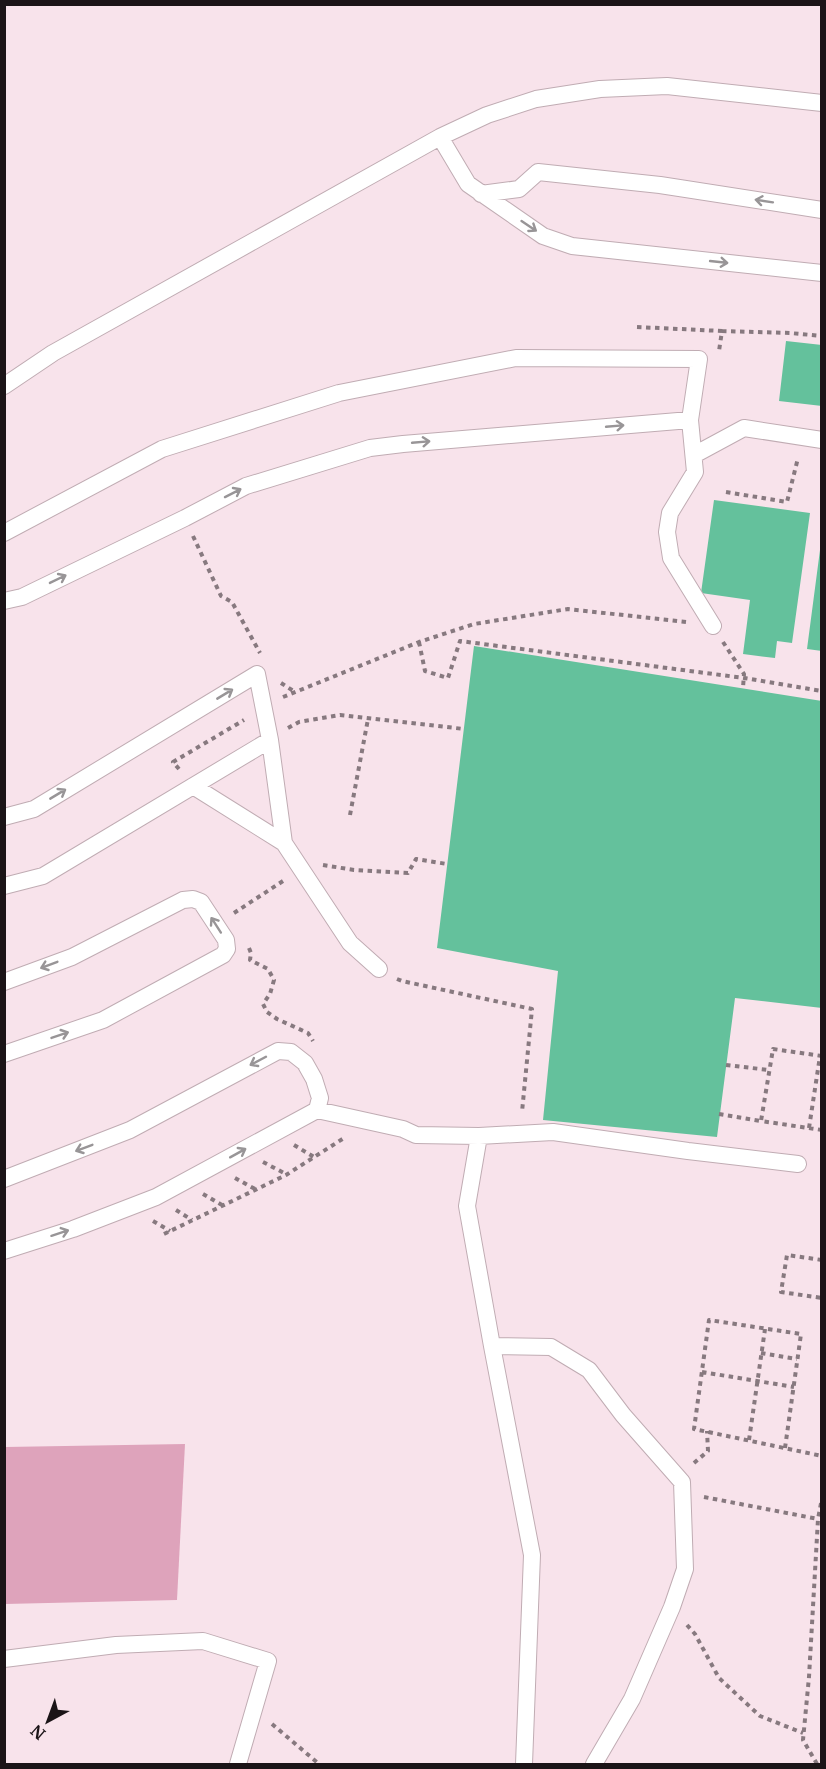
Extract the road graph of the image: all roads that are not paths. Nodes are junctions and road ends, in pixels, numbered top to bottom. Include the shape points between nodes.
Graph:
1 (822, 103) edge
2 (440, 137) junction
3 (481, 194) junction
4 (822, 210) edge
5 (822, 273) edge
6 (4, 386) edge
7 (690, 420) junction
8 (822, 440) edge
9 (694, 455) junction
10 (4, 533) edge
11 (4, 601) edge
12 (712, 626) road end
13 (270, 740) junction
14 (193, 786) junction
15 (4, 817) edge
16 (285, 843) junction
17 (4, 886) edge
18 (380, 969) road end
19 (4, 982) edge
20 (4, 1054) edge
21 (318, 1110) junction
22 (479, 1136) junction
23 (798, 1164) dead end
24 (4, 1179) edge
25 (4, 1251) edge
26 (492, 1346) junction
27 (4, 1659) edge
28 (238, 1764) edge
29 (524, 1764) edge
30 (594, 1764) edge

1 - 2 lane via 667,86 600,89 536,99 487,115
2 - 3 lane via 468,184
2 - 6 lane via 53,353
4 -> 3 lane via 660,185 538,172 519,189
3 -> 5 lane via 543,236 572,246
7 - 9 lane
7 - 10 lane via 699,359 516,358 339,393 162,449
11 -> 7 lane via 22,597 246,486 370,448
8 - 9 lane via 744,428
9 - 12 lane via 695,472 670,513 667,532 671,558
13 - 14 lane
15 -> 13 lane via 34,808 264,681
13 - 16 lane
14 - 16 lane
14 - 17 lane via 43,876
16 - 18 lane via 350,943
20 -> 19 lane via 103,1020 223,955 226,940 201,902 183,900 72,957
21 - 22 lane via 416,1135
21 -> 24 lane via 320,1098 305,1063 291,1052 278,1051 130,1130
25 -> 21 lane via 156,1197
22 - 23 lane via 553,1132
22 - 26 lane via 467,1206
26 - 29 lane via 532,1555
26 - 30 lane via 551,1347 589,1370 680,1479 685,1569 632,1699
27 - 28 lane via 116,1645 203,1641 268,1661

